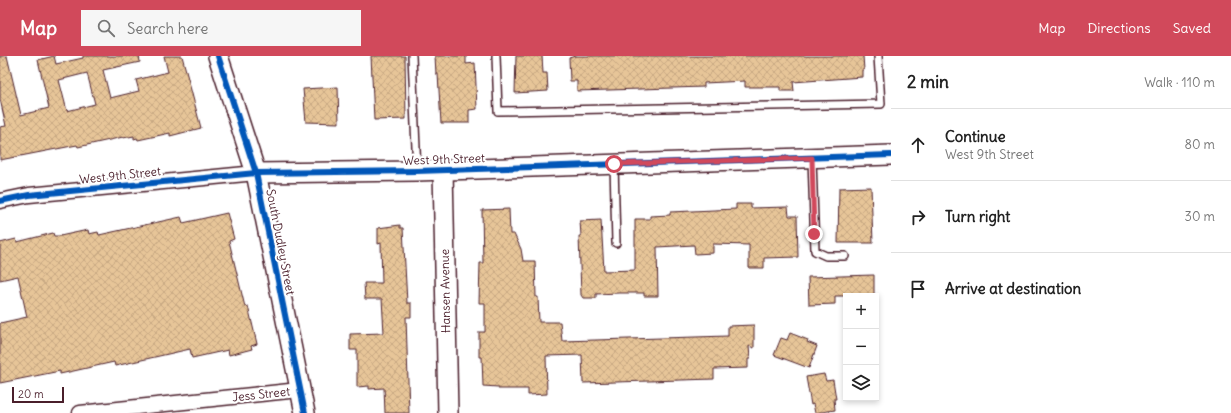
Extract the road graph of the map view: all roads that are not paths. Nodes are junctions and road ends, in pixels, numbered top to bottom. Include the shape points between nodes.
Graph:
1 (218, 56) edge
2 (412, 56) edge
3 (496, 56) edge
4 (878, 56) edge
5 (891, 155) edge
6 (812, 158) junction
7 (614, 164) junction
8 (443, 170) junction
9 (417, 171) junction
10 (256, 173) junction
11 (0, 200) edge
12 (616, 243) dead end
13 (845, 256) dead end
14 (299, 390) junction
15 (80, 413) edge
16 (305, 413) edge
17 (448, 413) edge

1 - 10 street, South Dudley Street
2 - 9 lane
3 - 4 lane via 498,111 881,104
5 - 6 street, West 9th Street
6 - 7 street, West 9th Street
6 - 13 lane via 815,251 826,256
7 - 8 street, West 9th Street
7 - 12 lane
8 - 9 street, West 9th Street
8 - 17 street, Hansen Avenue
9 - 10 street, West 9th Street
10 - 11 street, West 9th Street
10 - 14 street, South Dudley Street
14 - 15 street, Jess Street
14 - 16 street, South Dudley Street

